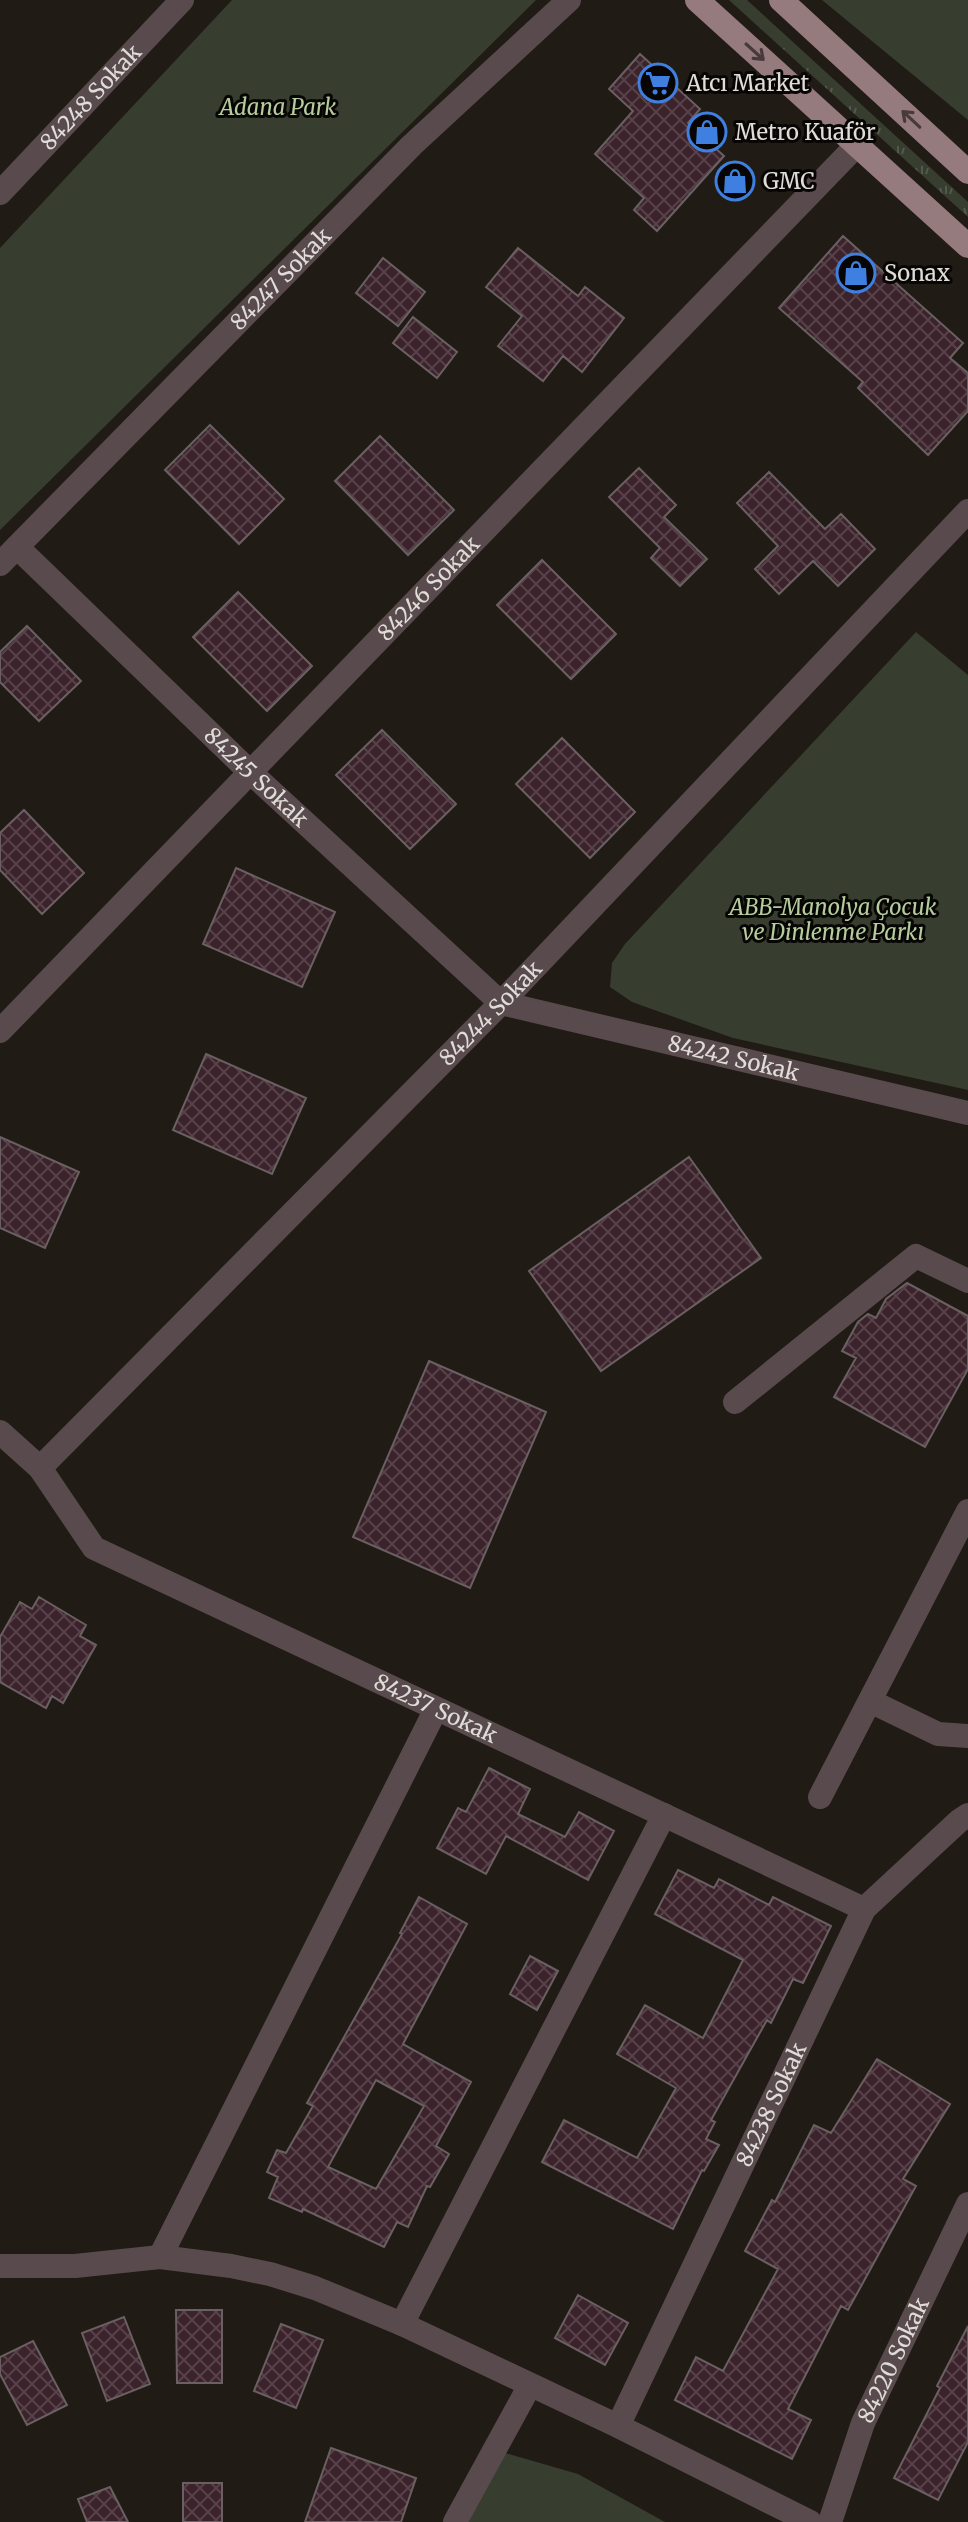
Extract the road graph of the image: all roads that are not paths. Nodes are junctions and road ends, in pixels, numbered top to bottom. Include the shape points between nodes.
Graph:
1 (182, 0) edge
2 (569, 0) edge
3 (697, 0) edge
4 (781, 0) edge
5 (857, 145) junction
6 (968, 172) edge
7 (0, 193) edge
8 (968, 246) edge
9 (968, 511) edge
10 (8, 556) edge
11 (249, 771) junction
12 (501, 1003) junction
13 (0, 1031) edge
14 (968, 1113) edge
15 (968, 1281) edge
16 (735, 1402) dead end
17 (0, 1432) edge
18 (40, 1468) junction
19 (968, 1511) edge
20 (870, 1701) junction
21 (436, 1709) junction
22 (968, 1736) edge
23 (820, 1797) dead end
24 (664, 1815) junction
25 (968, 1815) edge
26 (864, 1909) junction
27 (968, 2204) edge
28 (160, 2257) junction
29 (0, 2266) edge
30 (402, 2324) junction
31 (530, 2385) junction
32 (618, 2426) junction
33 (455, 2522) edge
34 (810, 2522) edge
35 (830, 2522) edge

1 - 7 street, 84248 Sokak
2 - 10 street, 84247 Sokak via 412,145
3 -> 5 main road
6 -> 4 main road
5 - 8 main road
5 - 11 street, 84246 Sokak
9 - 12 street, 84244 Sokak
10 - 11 street, 84245 Sokak
11 - 12 street, 84245 Sokak
11 - 13 street, 84246 Sokak
12 - 14 street, 84242 Sokak
12 - 18 street, 84244 Sokak
15 - 16 street via 916,1256
17 - 18 street
18 - 21 street, 84237 Sokak via 94,1548
19 - 20 street
20 - 22 street via 938,1734
20 - 23 street
21 - 24 street, 84237 Sokak
21 - 28 street
24 - 26 street, 84237 Sokak
24 - 30 street
25 - 26 street, 84238 Sokak
26 - 32 street, 84238 Sokak
27 - 35 street, 84220 Sokak via 863,2423
28 - 29 street via 75,2266
28 - 30 street via 270,2274
30 - 31 street
31 - 32 street
31 - 33 street
32 - 34 street

